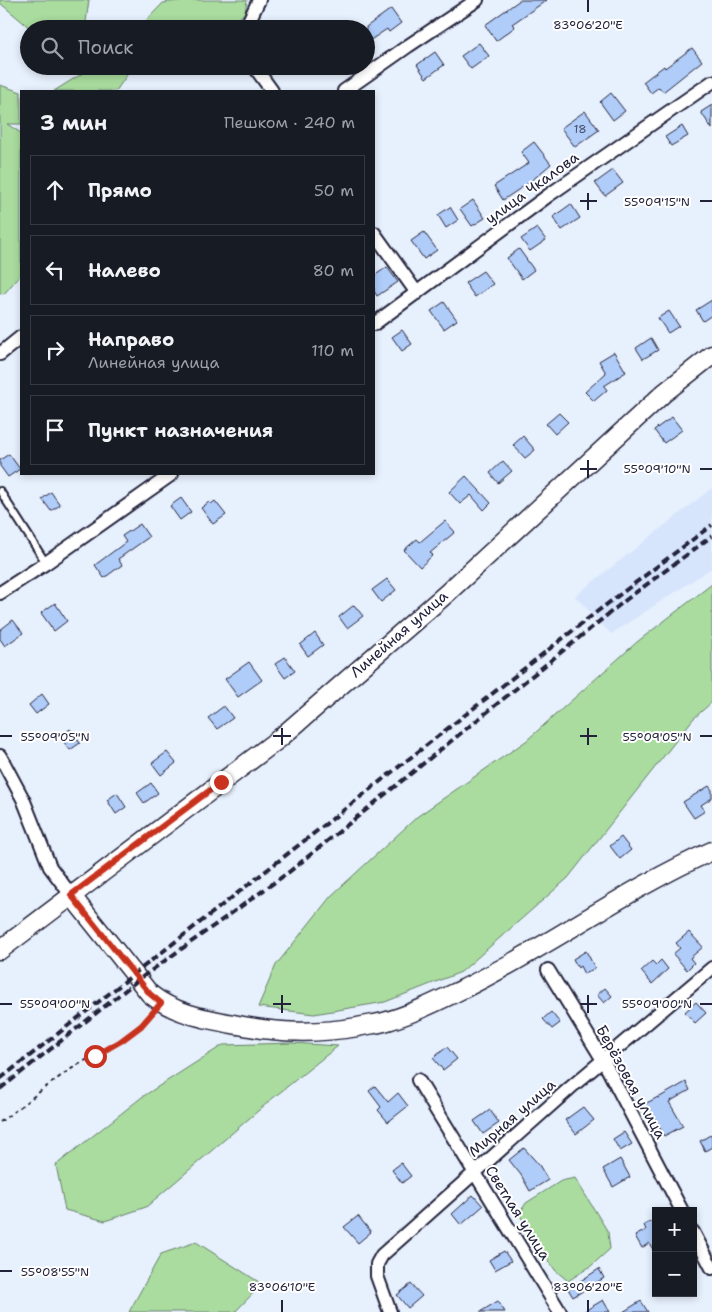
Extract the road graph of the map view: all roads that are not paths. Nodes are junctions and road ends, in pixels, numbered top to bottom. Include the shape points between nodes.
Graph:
1 (259, 0) edge
2 (477, 0) edge
3 (249, 20) edge
4 (375, 69) edge
5 (260, 75) edge
6 (367, 75) edge
7 (712, 82) edge
8 (271, 90) edge
9 (345, 90) edge
10 (375, 234) edge
11 (417, 293) junction
12 (375, 323) edge
13 (20, 339) edge
14 (0, 354) edge
15 (712, 355) edge
16 (171, 475) edge
17 (0, 491) edge
18 (46, 563) junction
19 (0, 593) edge
20 (0, 756) edge
21 (712, 851) edge
22 (71, 895) junction
23 (0, 950) edge
24 (712, 968) edge
25 (548, 970) dead end
26 (603, 1060) junction
27 (418, 1080) dead end
28 (474, 1173) junction
29 (680, 1207) edge
30 (697, 1240) edge
31 (712, 1268) edge
32 (390, 1312) edge
33 (560, 1312) edge

1 - 3 street
2 - 4 street
5 - 8 street
6 - 9 street
7 - 11 street, улица Чкалова via 549,195
10 - 11 street
11 - 12 street, улица Чкалова
13 - 14 street
15 - 22 main road, Линейная улица via 664,393 446,594 280,738
16 - 18 street
17 - 18 lane
18 - 19 street
20 - 22 street via 23,799 50,867
21 - 22 main road via 642,887 494,974 435,1002 384,1022 321,1032 271,1031 185,1013 161,1003 150,994
22 - 23 main road, Линейная улица
24 - 26 street, Мирная улица
25 - 26 street, Берёзовая улица
26 - 28 street, Мирная улица
26 - 29 street, Берёзовая улица
27 - 28 street, Светлая улица
28 - 32 street, Мирная улица via 382,1255 377,1264 377,1276
28 - 33 street, Светлая улица
30 - 31 street

